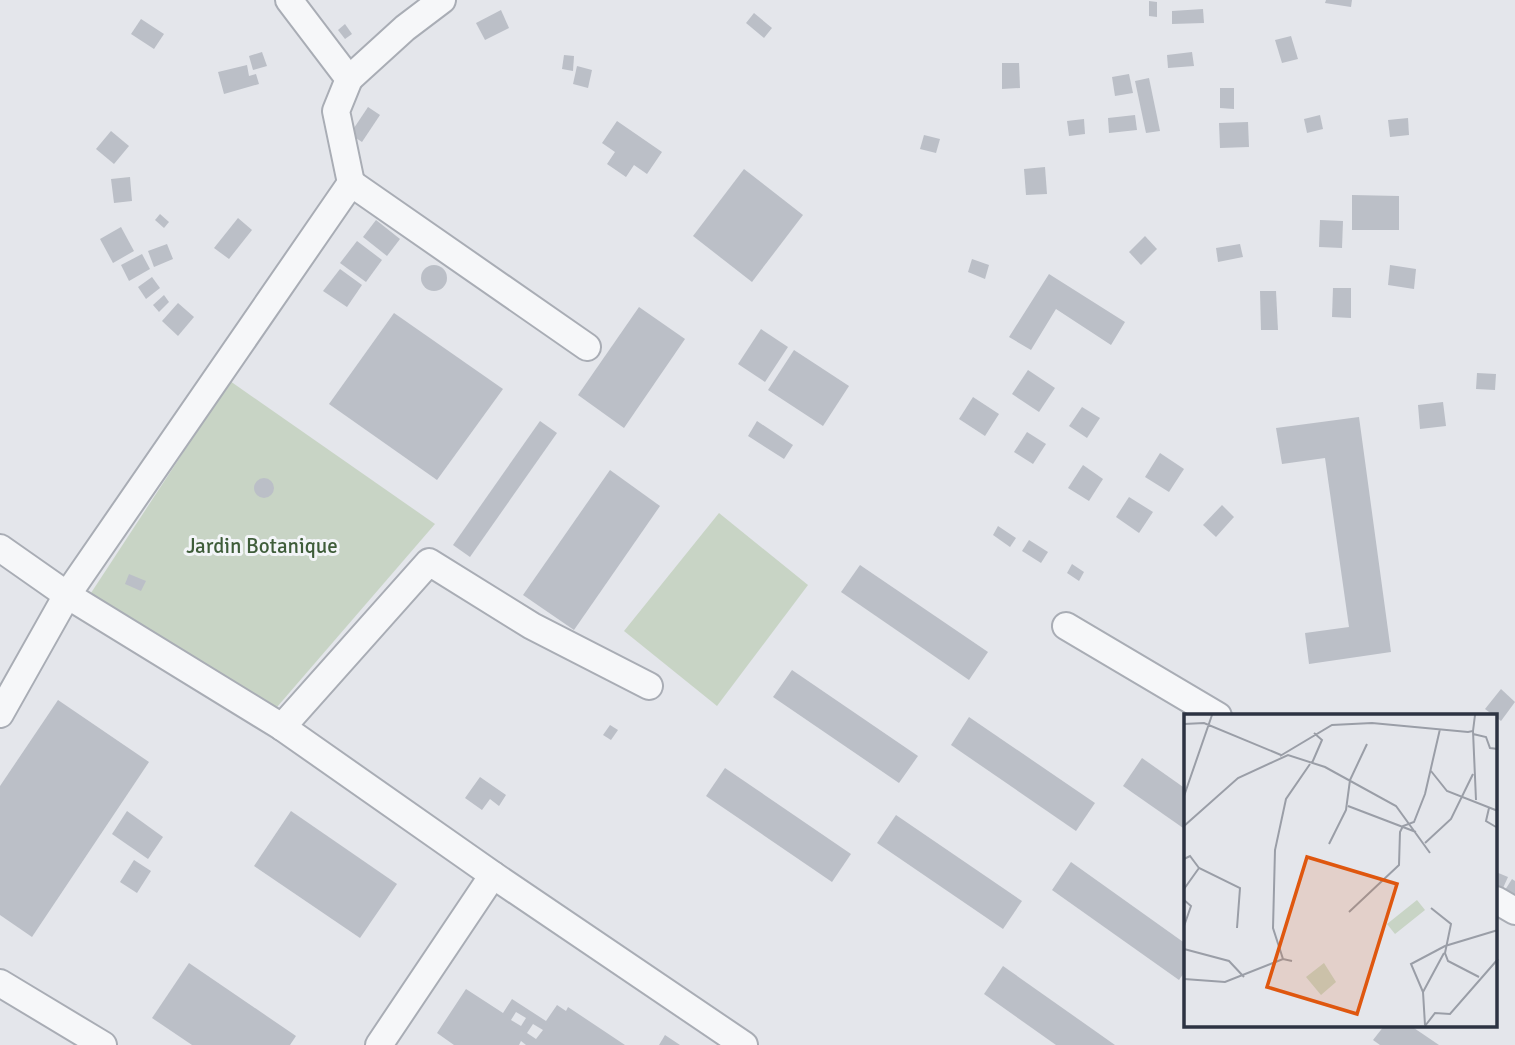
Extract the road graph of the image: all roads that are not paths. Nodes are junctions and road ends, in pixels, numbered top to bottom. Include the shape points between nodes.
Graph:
1 (289, 0) edge
2 (442, 0) edge
3 (349, 79) junction
4 (351, 183) junction
5 (586, 347) dead end
6 (0, 548) edge
7 (67, 595) junction
8 (1066, 626) dead end
9 (649, 686) dead end
10 (1215, 714) edge
11 (0, 715) edge
12 (282, 727) junction
13 (493, 875) junction
14 (1498, 902) edge
15 (1515, 911) edge
16 (0, 983) edge
17 (103, 1045) edge
18 (379, 1045) edge
19 (744, 1045) edge

1 - 3 street
2 - 3 street
3 - 4 street via 336,111
4 - 5 street
4 - 7 street
6 - 7 street
7 - 11 street
7 - 12 street
8 - 10 street
9 - 12 street via 532,626 429,562
12 - 13 street
13 - 18 street
13 - 19 street
14 - 15 street
16 - 17 street

